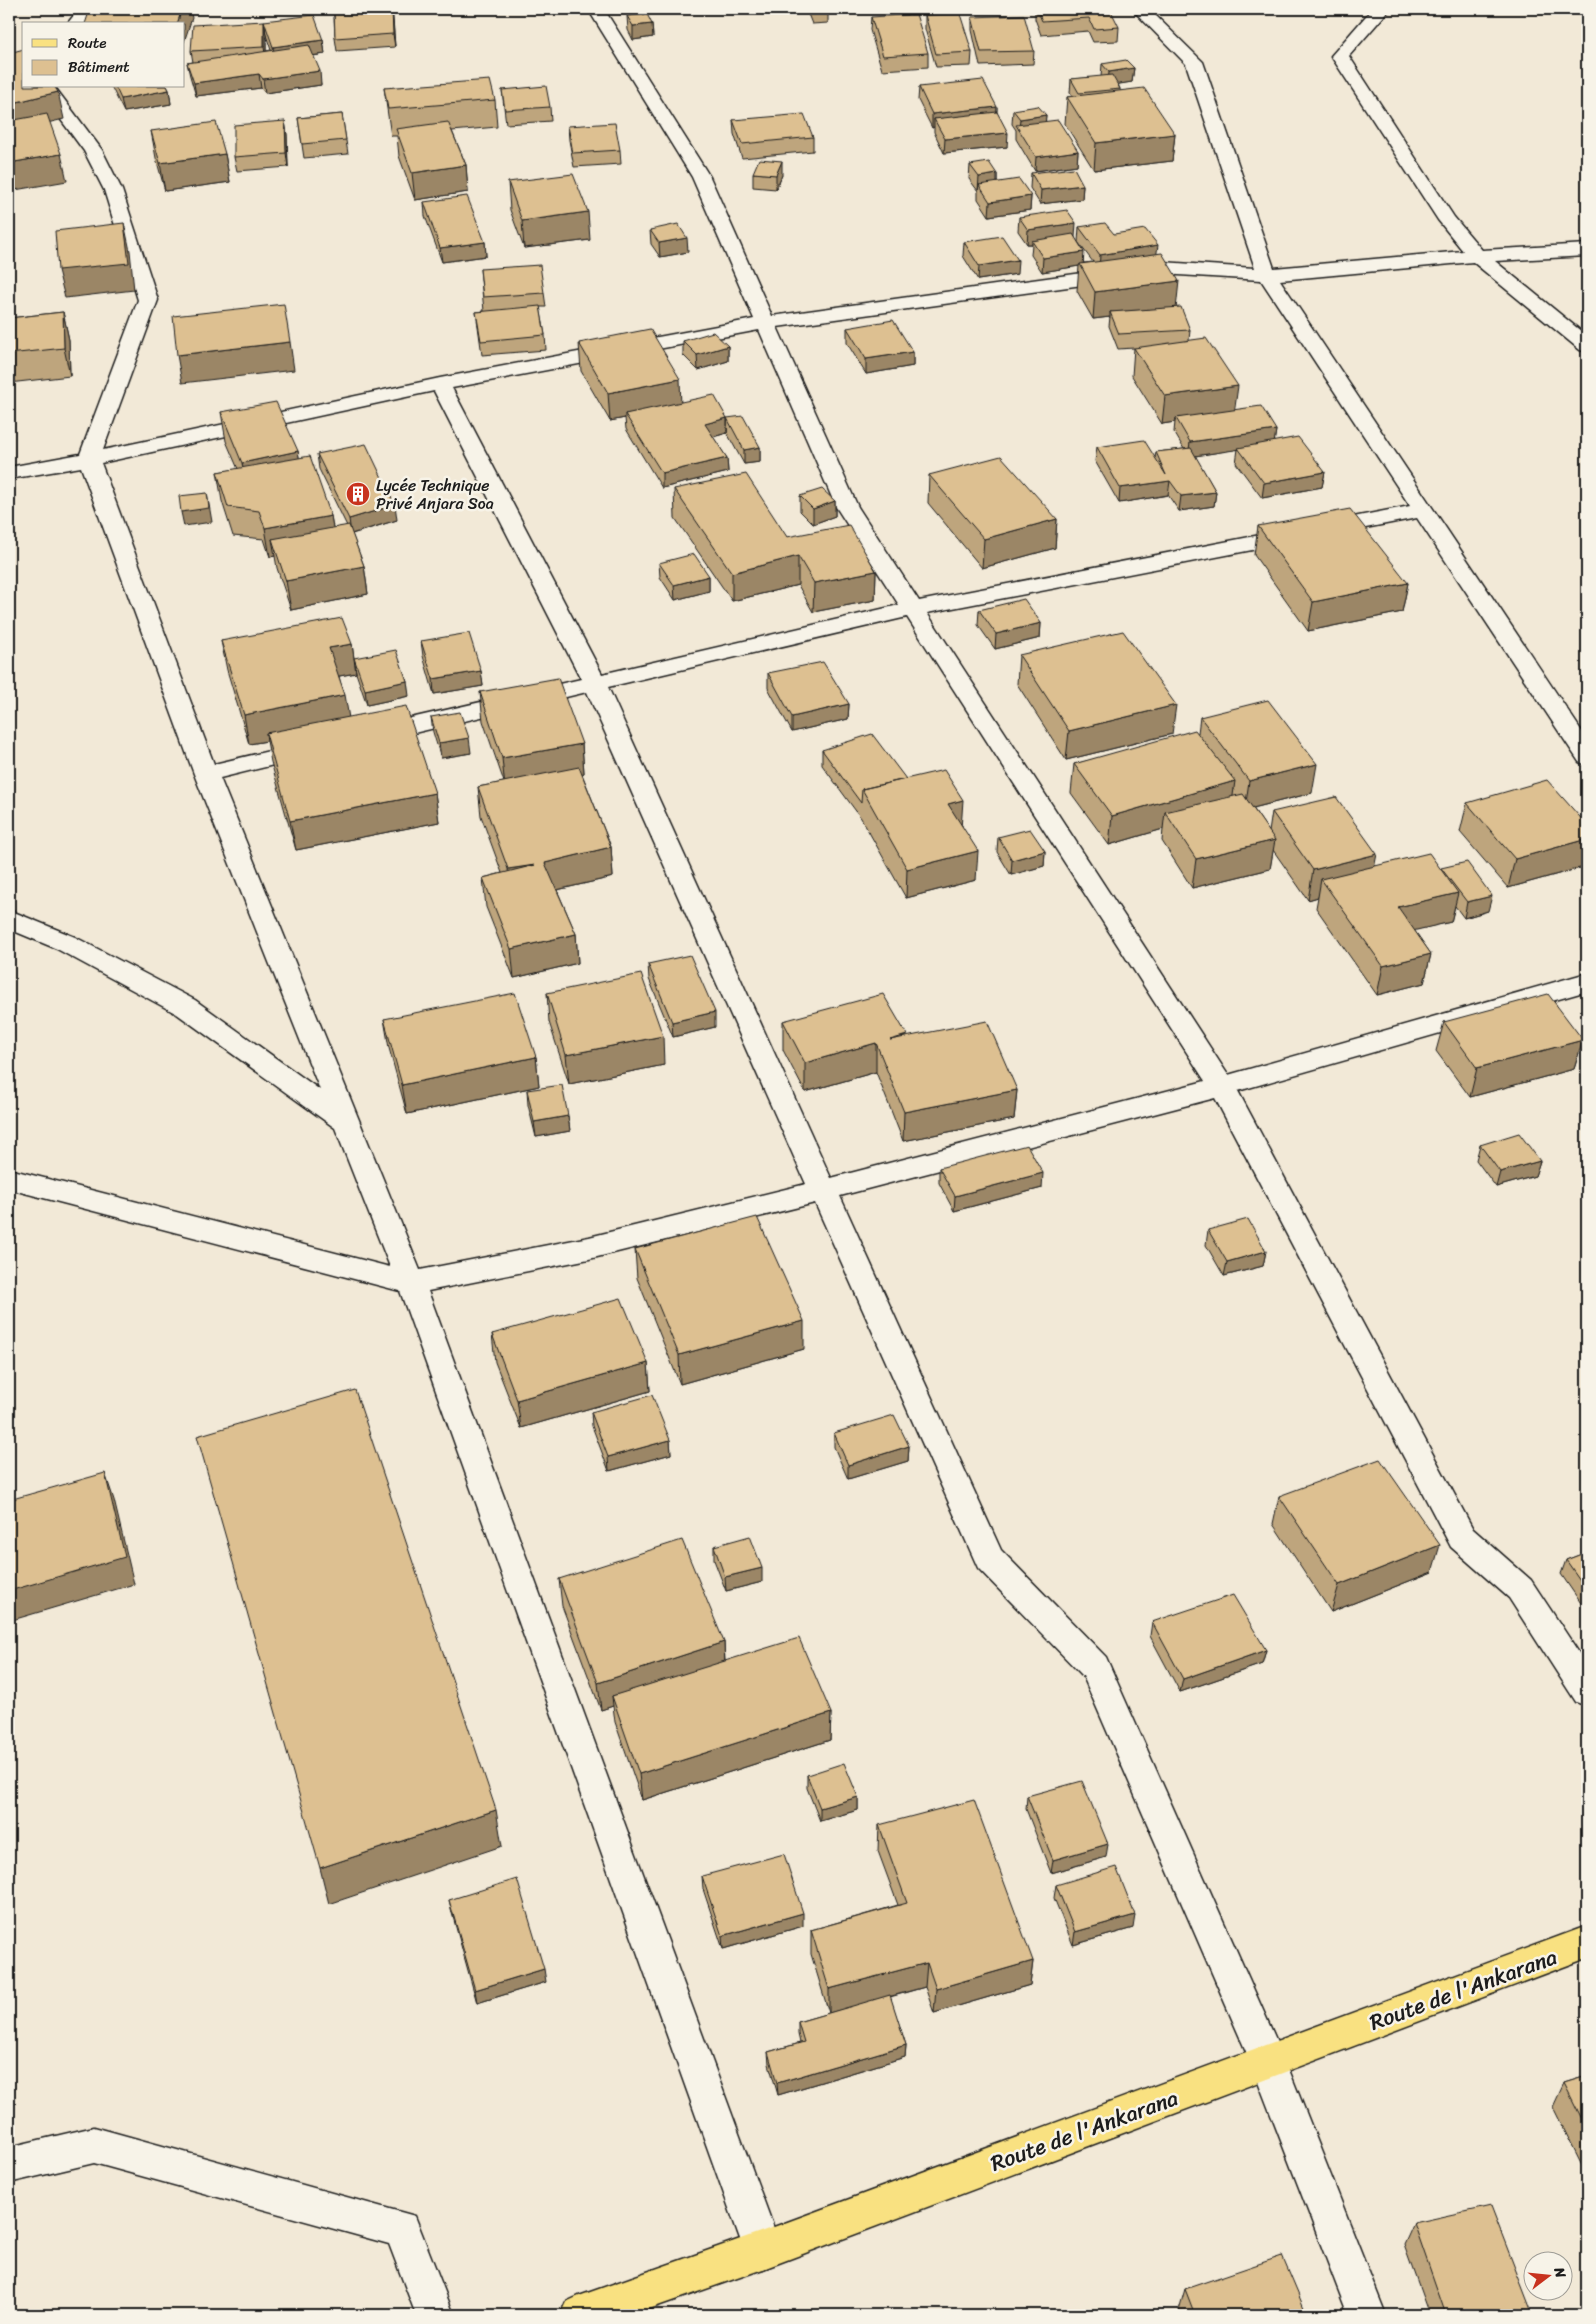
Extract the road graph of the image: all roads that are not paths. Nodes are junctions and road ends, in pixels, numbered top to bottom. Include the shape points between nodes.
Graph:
1 (88, 9) edge
2 (596, 9) edge
3 (1140, 9) edge
4 (1381, 9) edge
5 (77, 22) edge
6 (46, 88) edge
7 (1587, 250) edge
8 (1476, 256) junction
9 (1267, 276) junction
10 (766, 323) junction
11 (1587, 346) edge
12 (440, 384) junction
13 (89, 459) junction
14 (9, 473) edge
15 (1423, 510) junction
16 (913, 610) junction
17 (595, 684) junction
18 (352, 740) edge
19 (323, 747) edge
20 (1587, 757) edge
21 (206, 774) junction
22 (9, 919) edge
23 (1587, 982) edge
24 (1222, 1086) junction
25 (347, 1124) junction
26 (9, 1178) edge
27 (824, 1190) junction
28 (411, 1283) junction
29 (1587, 1692) edge
30 (1587, 1942) edge
31 (1268, 2062) junction
32 (9, 2165) edge
33 (763, 2250) junction
34 (435, 2315) edge
35 (579, 2315) edge
36 (1367, 2315) edge

1 - 5 street
2 - 10 street via 701,177
3 - 9 street via 1194,62
4 - 8 street via 1340,56 1447,220
6 - 13 street via 93,150 112,190 148,300
7 - 8 street
8 - 9 street
8 - 11 street
9 - 10 street via 1162,268
9 - 15 street
10 - 12 street
10 - 16 street via 847,507
12 - 13 street
12 - 17 street
13 - 14 street
13 - 21 street
15 - 16 street
15 - 20 street
16 - 17 street
16 - 24 street
17 - 18 street
17 - 27 street
19 - 21 street
21 - 25 street
22 - 25 street via 66,942 186,1007
23 - 24 street
24 - 27 street
24 - 29 street via 1462,1538 1520,1589
25 - 28 street
26 - 28 street
27 - 28 street via 589,1248
27 - 31 street via 989,1559 1095,1667
28 - 33 street
30 - 31 main road, Route de l'Ankarana
31 - 33 main road, Route de l'Ankarana
31 - 36 street
32 - 34 street via 94,2145 402,2229
33 - 35 main road, Route de l'Ankarana

